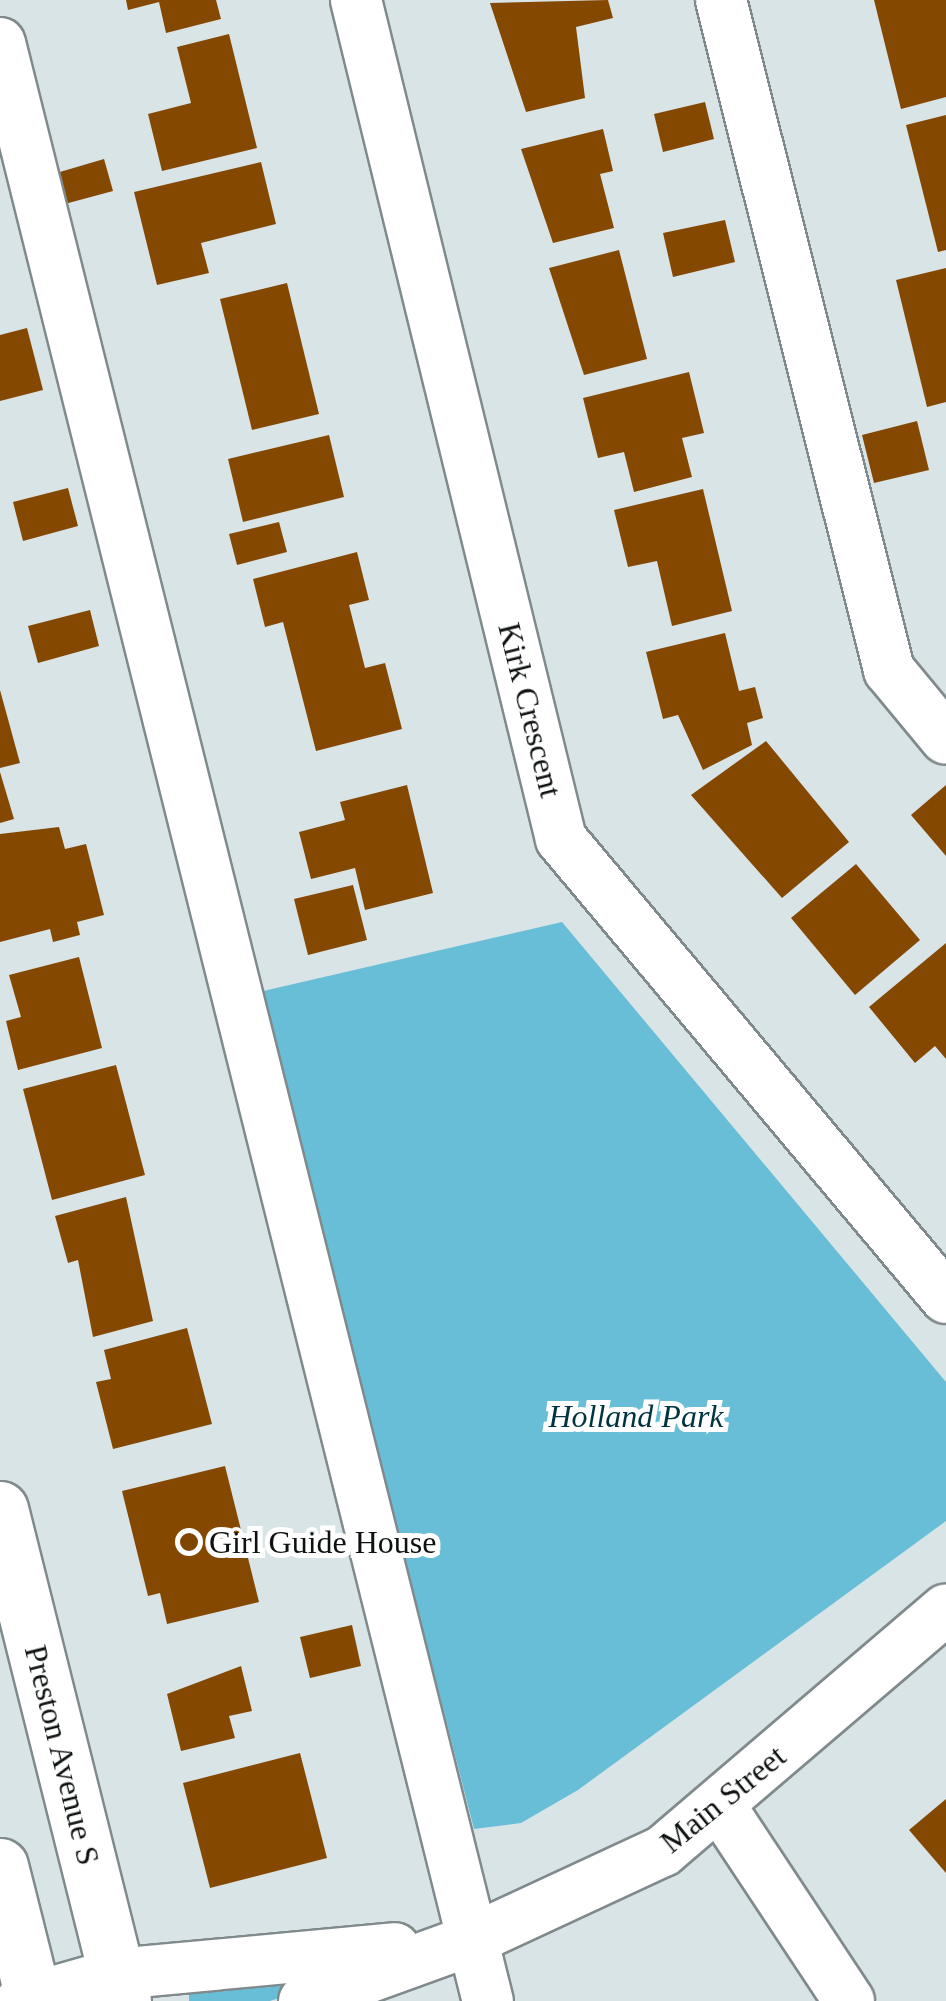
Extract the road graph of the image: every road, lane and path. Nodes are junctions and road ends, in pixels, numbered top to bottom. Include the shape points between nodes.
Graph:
1 (356, 0) edge
2 (721, 0) edge
3 (0, 43) edge
4 (946, 738) edge
5 (946, 1298) edge
6 (0, 1508) edge
7 (946, 1609) edge
8 (720, 1806) junction
9 (0, 1866) edge
10 (469, 1942) junction
11 (120, 1987) edge
12 (29, 2000) edge
13 (304, 2001) edge
14 (488, 2001) edge
15 (850, 2001) edge

1 - 5 street, Kirk Crescent via 561,839
2 - 4 street via 888,670
3 - 10 street
6 - 11 main road, Preston Avenue S
7 - 8 street, Main Street
8 - 10 street, Main Street via 664,1850
8 - 15 street
9 - 12 main road
10 - 11 street, Main Street
10 - 13 street, Main Street
10 - 14 street
11 - 12 street, Main Street

